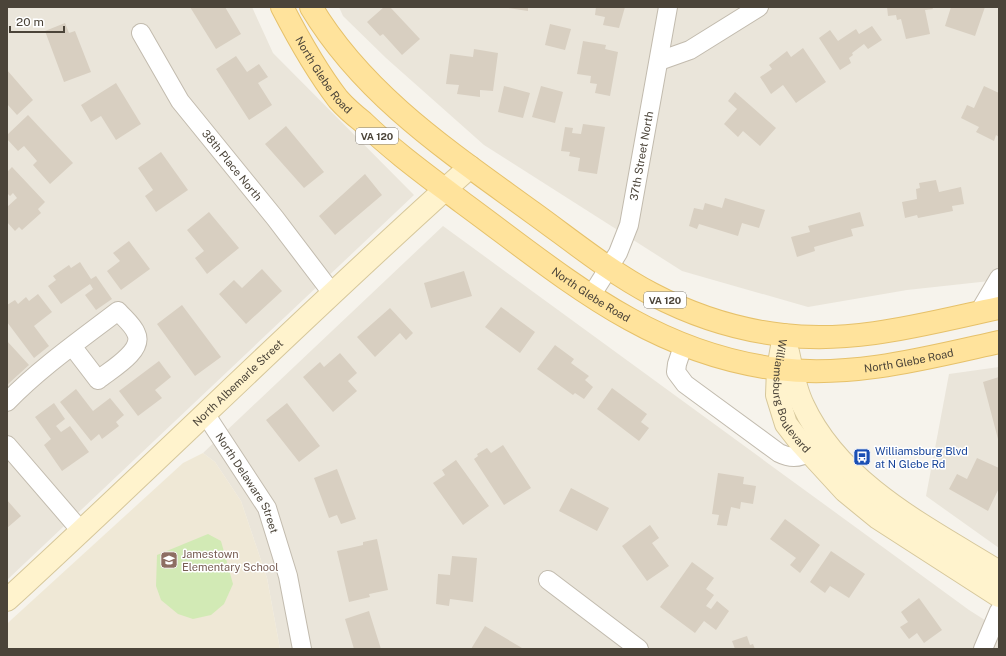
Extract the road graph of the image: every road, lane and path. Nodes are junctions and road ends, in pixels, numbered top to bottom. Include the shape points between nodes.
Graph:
1 (282, 7) edge
2 (311, 7) edge
3 (668, 7) edge
4 (759, 7) edge
5 (141, 33) dead end
6 (659, 61) junction
7 (470, 167) junction
8 (445, 189) junction
9 (610, 268) junction
10 (999, 278) edge
11 (332, 293) junction
12 (591, 296) junction
13 (989, 310) edge
14 (784, 335) junction
15 (999, 342) edge
16 (72, 346) dead end
17 (683, 346) junction
18 (785, 370) junction
19 (7, 402) edge
20 (206, 415) junction
21 (7, 445) edge
22 (809, 452) junction
23 (82, 532) junction
24 (999, 572) edge
25 (548, 580) dead end
26 (999, 596) edge
27 (7, 600) edge
28 (999, 611) edge
29 (302, 649) edge
30 (639, 649) edge
31 (983, 649) edge

1 - 8 main road, North Glebe Road / VA 120 via 293,30 338,100 386,144
2 - 7 main road, VA 120 via 333,39 374,88 418,127
3 - 6 street, 37th Street North
4 - 6 street via 690,50
5 - 11 street, 38th Place North via 180,101
6 - 9 street, 37th Street North via 629,225
7 - 8 main road, North Albemarle Street
7 - 9 main road, VA 120
8 - 11 main road, North Albemarle Street
8 - 12 main road, North Glebe Road / VA 120
9 - 12 street, 37th Street North
9 - 14 main road, VA 120 via 637,286 685,309 732,324
10 - 13 street
11 - 20 main road, North Albemarle Street
12 - 17 main road, North Glebe Road / VA 120 via 647,330
13 - 14 main road, VA 120 via 865,334 825,338
14 - 18 main road, Williamsburg Boulevard
15 - 18 main road, North Glebe Road / VA 120 via 896,364 849,369
16 - 19 street
17 - 18 main road, North Glebe Road / VA 120 via 713,356
17 - 22 street via 676,372 685,384 779,453 793,457 804,456
18 - 22 main road, Williamsburg Boulevard via 777,391 781,412 792,432
18 - 24 main road, Williamsburg Boulevard via 808,414 831,449 852,471 908,515
20 - 23 main road, North Albemarle Street
20 - 29 street, North Delaware Street via 267,508 288,576
21 - 23 street
22 - 26 main road, Williamsburg Boulevard via 845,491 878,518
23 - 27 main road, North Albemarle Street
25 - 30 street
28 - 31 street

